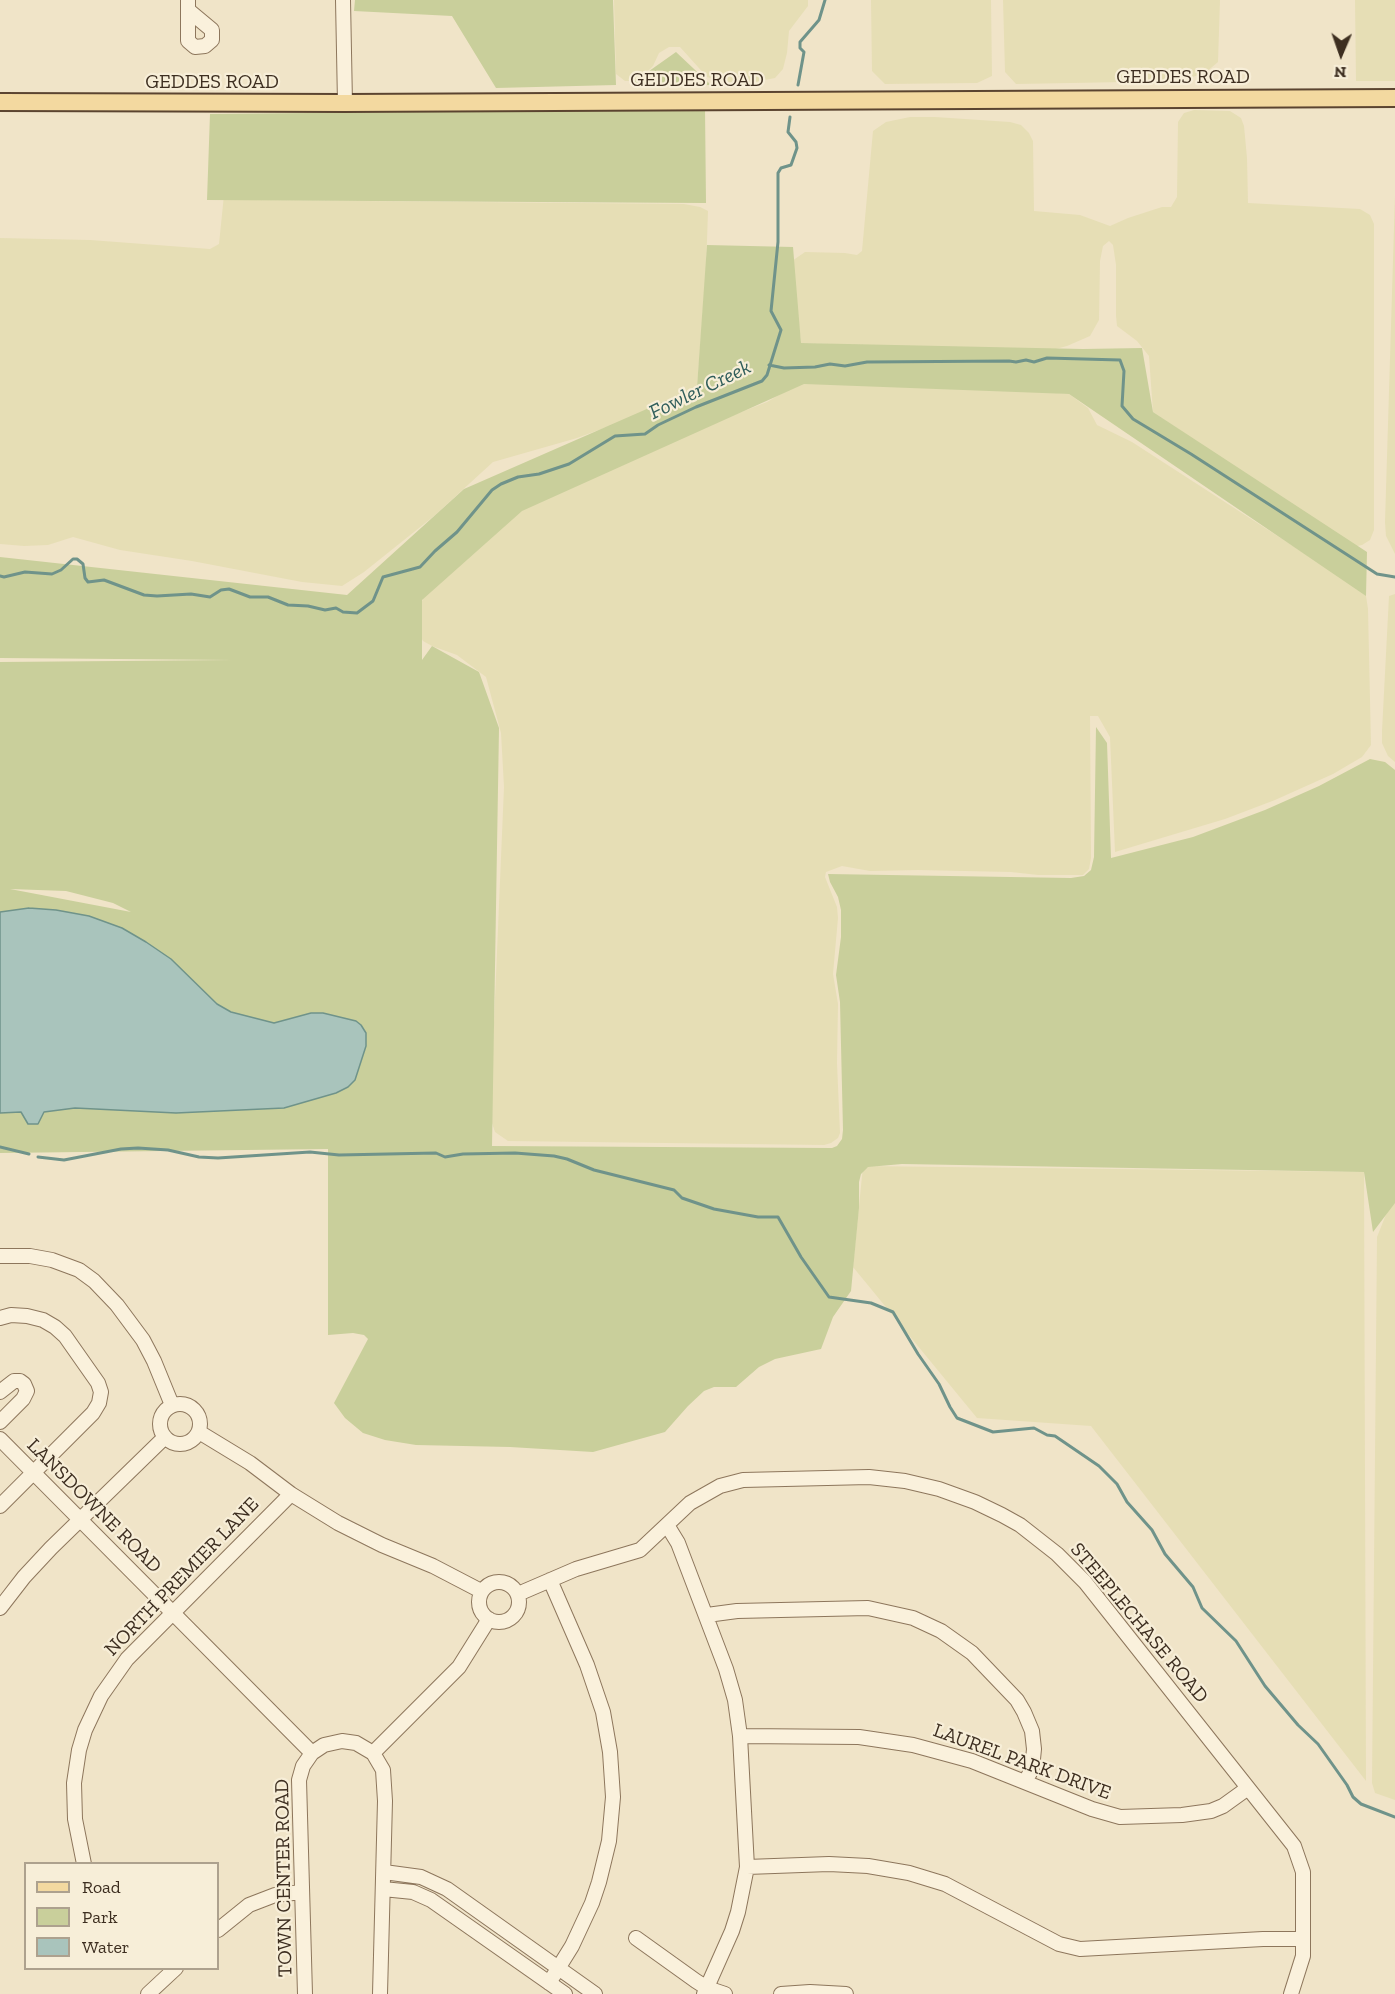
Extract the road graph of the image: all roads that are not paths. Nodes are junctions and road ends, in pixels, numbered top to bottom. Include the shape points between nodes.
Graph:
1 (343, 0) edge
2 (1395, 98) edge
3 (0, 102) edge
4 (345, 104) junction
5 (0, 1256) edge
6 (0, 1318) edge
7 (0, 1392) edge
8 (172, 1405) junction
9 (0, 1422) edge
10 (199, 1432) junction
11 (165, 1437) junction
12 (0, 1439) edge
13 (33, 1473) junction
14 (291, 1494) junction
15 (0, 1506) edge
16 (80, 1520) junction
17 (667, 1525) junction
18 (550, 1580) junction
19 (481, 1591) junction
20 (518, 1594) junction
21 (0, 1608) edge
22 (173, 1614) junction
23 (707, 1615) junction
24 (489, 1619) junction
25 (740, 1736) junction
26 (312, 1753) junction
27 (373, 1753) junction
28 (1025, 1782) junction
29 (1248, 1788) junction
30 (84, 1862) edge
31 (747, 1867) junction
32 (384, 1872) junction
33 (383, 1889) junction
34 (302, 1892) junction
35 (219, 1929) edge
36 (636, 1938) dead end
37 (1303, 1939) junction
38 (558, 1968) junction
39 (157, 1970) edge
40 (174, 1970) edge
41 (165, 1979) junction
42 (549, 1983) junction
43 (706, 1991) edge
44 (148, 1994) edge
45 (305, 1994) edge
46 (380, 1994) edge
47 (565, 1994) edge
48 (595, 1994) edge
49 (725, 1994) edge
50 (781, 1994) edge
51 (846, 1994) edge
52 (1291, 1994) edge

1 - 4 street
2 - 4 main road, GEDDES ROAD
3 - 4 main road, GEDDES ROAD
5 - 8 street via 52,1260 79,1270 94,1281 143,1341
6 - 13 street via 27,1316 55,1327 99,1387 97,1408
7 - 9 street via 17,1380 27,1391
8 - 10 street via 181,1403 193,1408 200,1418
8 - 11 street via 160,1420
10 - 11 street via 182,1444
10 - 14 street
11 - 16 street
12 - 13 street, LANSDOWNE ROAD
13 - 15 street
13 - 16 street, LANSDOWNE ROAD
14 - 19 street via 362,1536
14 - 22 street, NORTH PREMIER LANE
16 - 21 street via 24,1577
16 - 22 street, LANSDOWNE ROAD
17 - 18 street, STEEPLECHASE ROAD via 640,1551
17 - 23 street
17 - 29 street, STEEPLECHASE ROAD via 707,1492 750,1479 882,1478 939,1489 986,1506 1020,1525 1058,1554 1085,1582
18 - 20 street, STEEPLECHASE ROAD
18 - 38 street via 603,1712 613,1797 609,1841 599,1882 584,1923
19 - 20 street via 497,1581 510,1584
19 - 24 street via 480,1609
20 - 24 street via 514,1616 504,1622
22 - 26 street, LANSDOWNE ROAD
22 - 30 street, NORTH PREMIER LANE via 116,1672 86,1730 79,1750 74,1794
23 - 25 street via 731,1685
23 - 28 street via 868,1608 913,1618 941,1631 972,1653 1024,1712 1034,1749 1032,1769
24 - 27 street via 459,1667
25 - 28 street, LAUREL PARK DRIVE via 859,1737 913,1744
25 - 31 street
26 - 27 street via 342,1741 356,1743
26 - 34 street, TOWN CENTER ROAD via 299,1780
27 - 32 street via 381,1764 385,1783
28 - 29 street, LAUREL PARK DRIVE via 1120,1817 1211,1811
29 - 37 street, STEEPLECHASE ROAD via 1294,1846 1303,1872
31 - 37 street via 829,1864 916,1875 945,1884 1059,1944 1080,1949
31 - 43 street via 735,1922
32 - 33 street
32 - 38 street via 421,1876 440,1885
33 - 42 street via 413,1892 431,1900
33 - 46 street
34 - 35 street via 275,1895 249,1905
34 - 45 street, TOWN CENTER ROAD
36 - 43 street
37 - 52 street, STEEPLECHASE ROAD via 1303,1956
38 - 42 street
38 - 48 street
39 - 41 street
40 - 41 street
41 - 44 street
42 - 47 street
43 - 49 street
50 - 51 street

